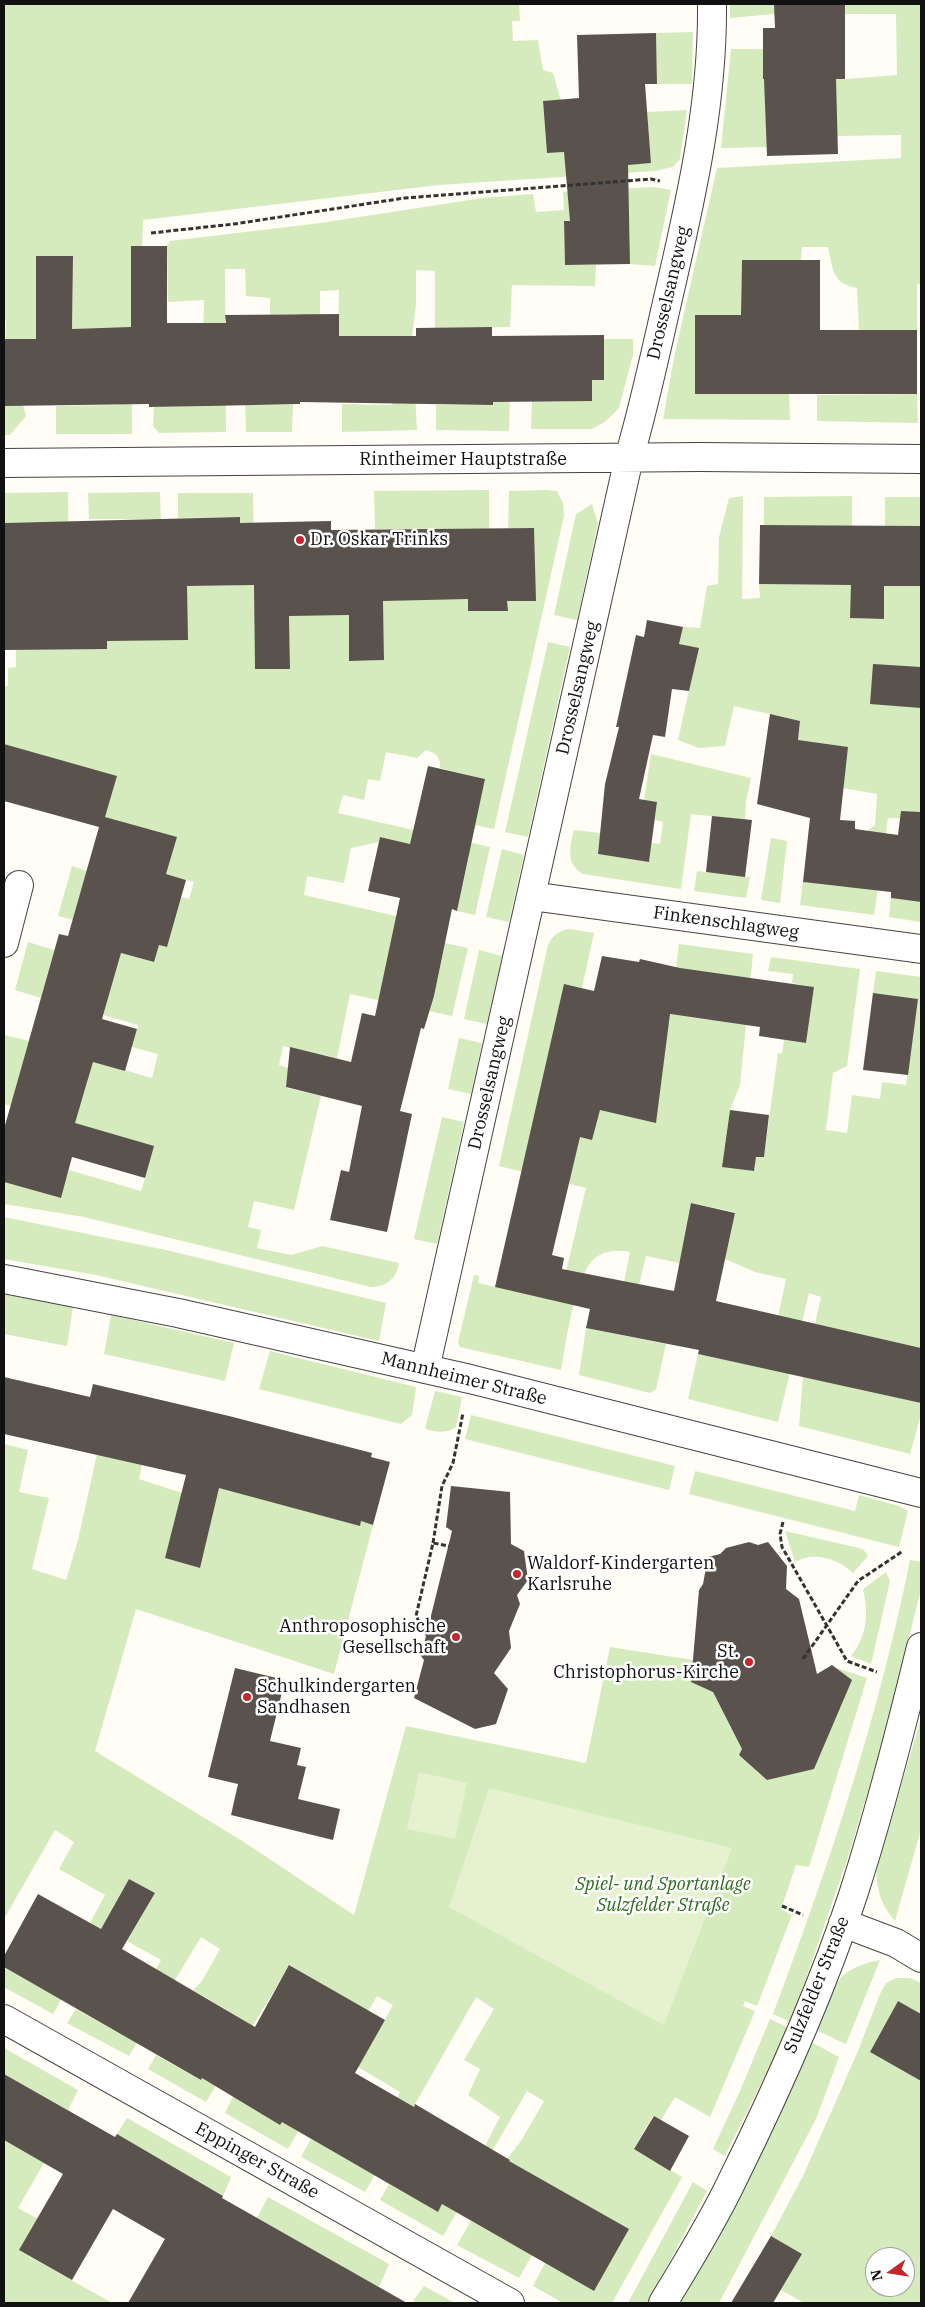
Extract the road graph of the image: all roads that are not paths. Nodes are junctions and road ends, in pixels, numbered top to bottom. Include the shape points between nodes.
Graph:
1 (712, 4) edge
2 (629, 458) junction
3 (921, 459) edge
4 (4, 463) edge
5 (18, 886) dead end
6 (532, 896) junction
7 (4, 943) edge
8 (921, 949) edge
9 (4, 1279) edge
10 (426, 1369) junction
11 (921, 1493) edge
12 (921, 1647) edge
13 (842, 1923) junction
14 (921, 1958) edge
15 (4, 2019) edge
16 (510, 2303) edge
17 (663, 2303) edge

1 - 2 street, Drosselsangweg via 708,91 693,186
2 - 3 street, Rintheimer Hauptstraße
2 - 4 street, Rintheimer Hauptstraße
2 - 6 street, Drosselsangweg
5 - 7 street
6 - 8 street, Finkenschlagweg
6 - 10 street, Drosselsangweg
9 - 10 street, Mannheimer Straße via 178,1313
10 - 11 street, Mannheimer Straße
12 - 13 street, Sulzfelder Straße via 898,1745
13 - 14 street via 896,1943
13 - 17 street, Sulzfelder Straße via 778,2082 732,2182
15 - 16 street, Eppinger Straße

